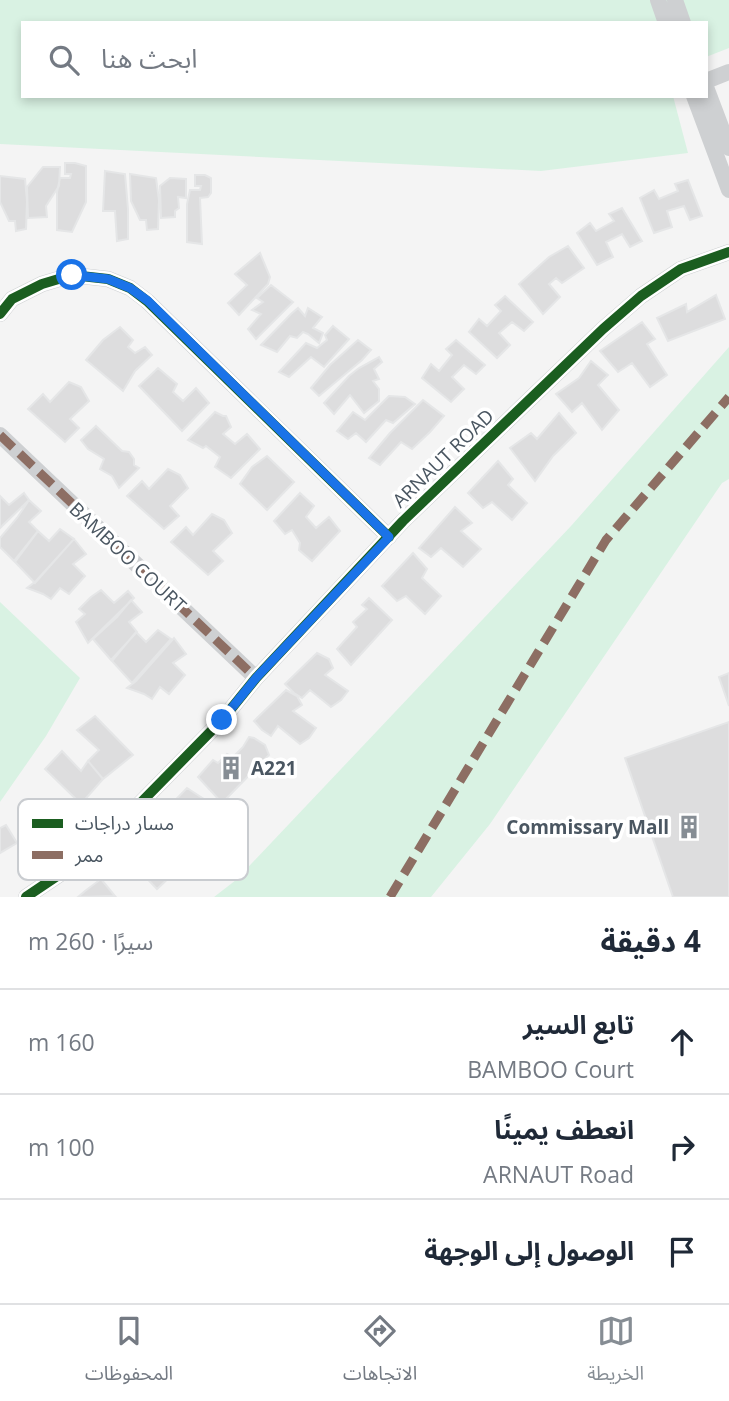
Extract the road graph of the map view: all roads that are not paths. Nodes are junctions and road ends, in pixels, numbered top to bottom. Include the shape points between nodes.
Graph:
1 (658, 0) edge
2 (675, 0) edge
3 (665, 21) edge
4 (682, 21) edge
5 (729, 72) edge
6 (708, 80) edge
7 (708, 92) edge
8 (695, 98) edge
9 (729, 148) edge
10 (729, 190) edge
11 (729, 252) edge
12 (0, 314) edge
13 (0, 435) edge
14 (389, 537) junction
15 (256, 678) junction
16 (144, 799) edge
17 (51, 880) edge
18 (26, 897) edge

1 - 3 street
2 - 4 street
5 - 6 street
7 - 9 street
8 - 10 street
11 - 14 street, ARNAUT ROAD via 681,269 640,296
12 - 14 street via 12,299 72,275 108,279 130,288
13 - 15 street, BAMBOO COURT
14 - 15 street, ARNAUT ROAD
15 - 16 street, ARNAUT ROAD
17 - 18 street, ARNAUT ROAD

